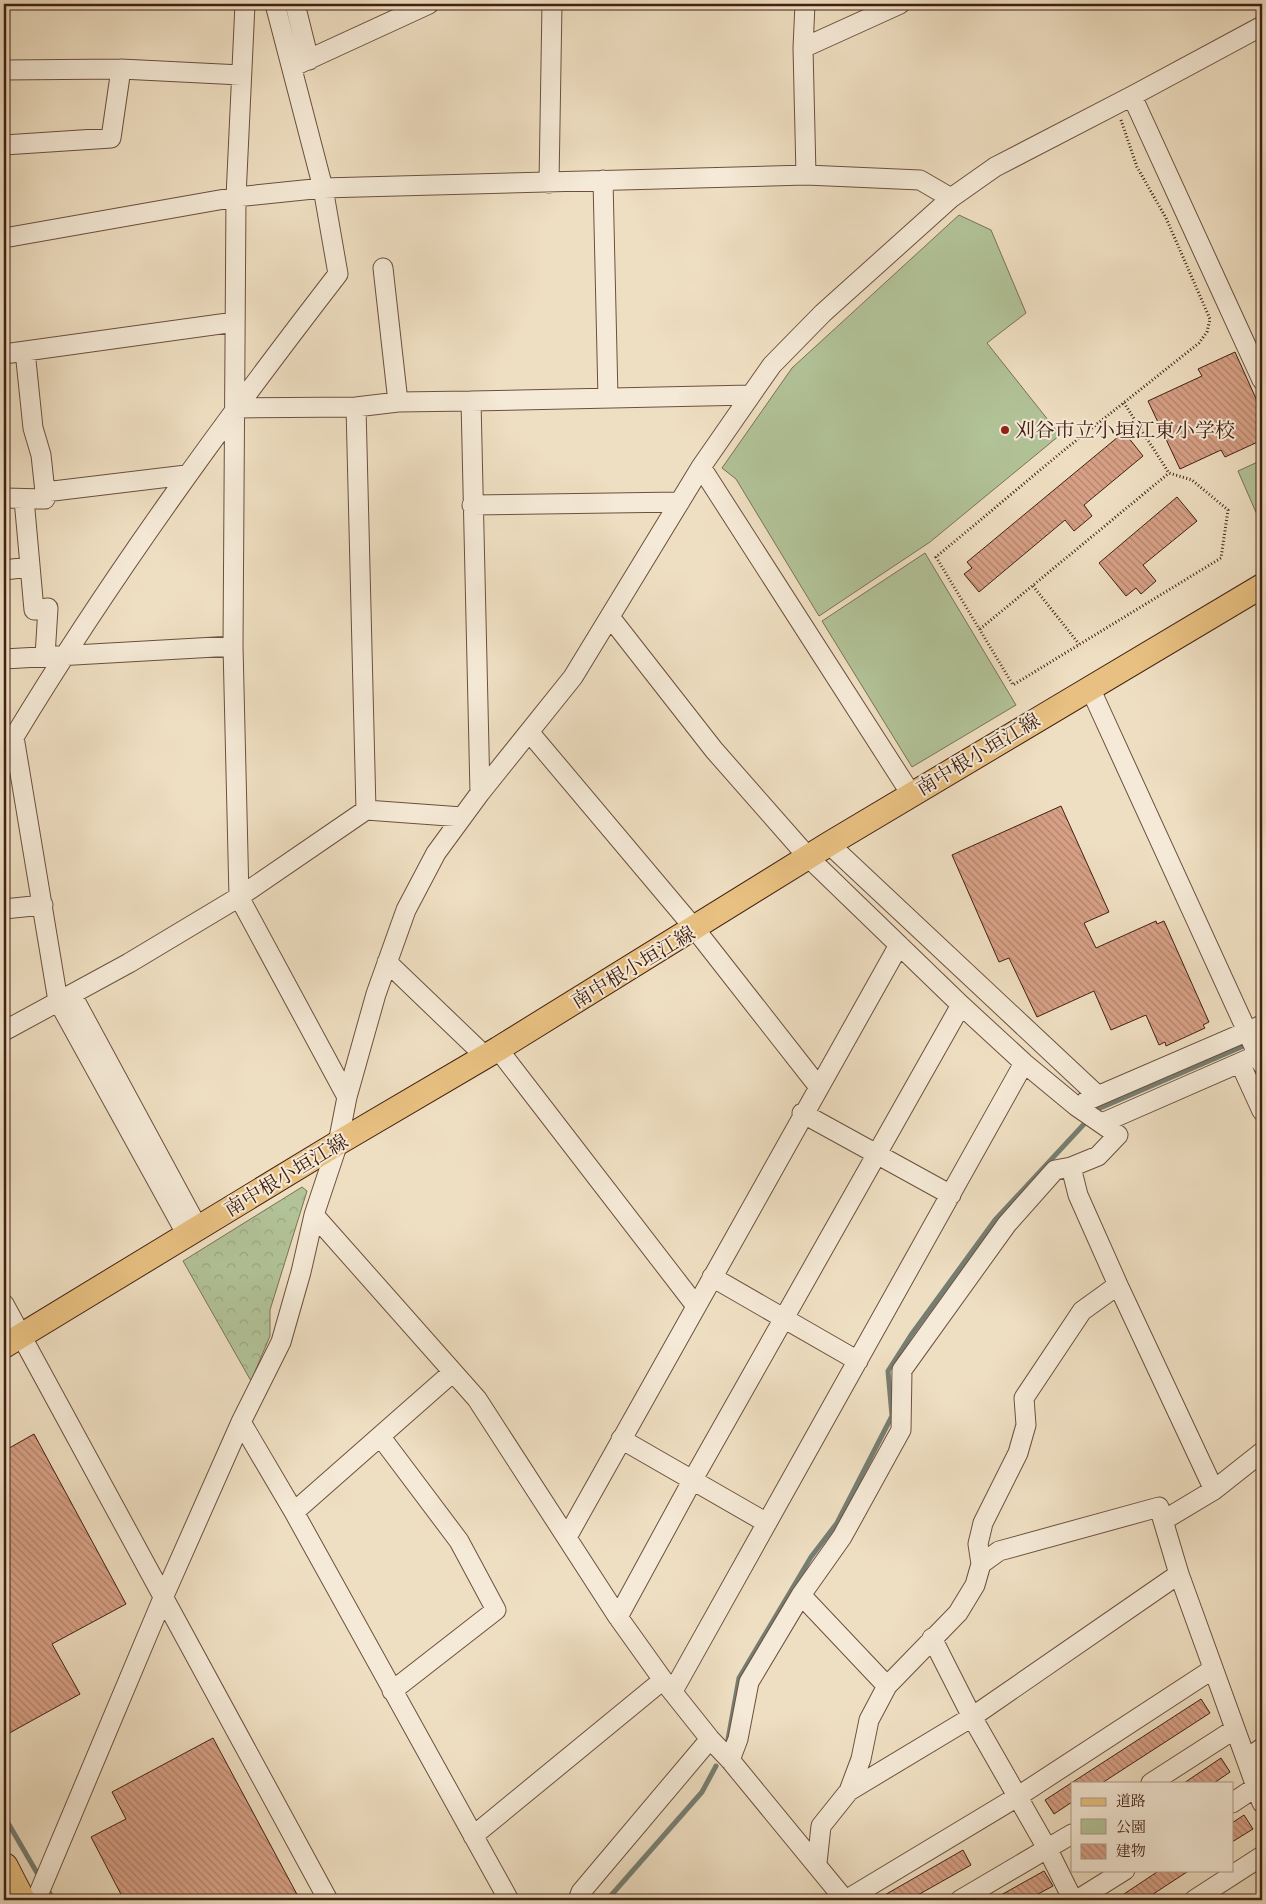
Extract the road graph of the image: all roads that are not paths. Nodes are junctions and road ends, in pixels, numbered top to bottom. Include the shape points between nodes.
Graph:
1 (245, 4) edge
2 (275, 4) edge
3 (296, 4) edge
4 (429, 4) edge
5 (552, 4) edge
6 (805, 4) edge
7 (900, 4) edge
8 (1262, 26) edge
9 (803, 48) junction
10 (301, 64) junction
11 (4, 70) edge
12 (122, 70) junction
13 (241, 75) junction
14 (1124, 101) junction
15 (4, 145) edge
16 (806, 175) junction
17 (604, 180) junction
18 (549, 183) junction
19 (323, 188) junction
20 (236, 197) junction
21 (951, 198) junction
22 (4, 238) edge
23 (384, 268) dead end
24 (235, 322) junction
25 (25, 351) junction
26 (4, 354) edge
27 (1262, 380) edge
28 (751, 395) junction
29 (608, 398) junction
30 (471, 401) junction
31 (398, 402) junction
32 (356, 407) junction
33 (235, 408) junction
34 (701, 467) junction
35 (186, 475) junction
36 (45, 492) junction
37 (4, 498) edge
38 (24, 499) junction
39 (680, 502) junction
40 (472, 505) junction
41 (30, 567) junction
42 (4, 570) edge
43 (1262, 586) edge
44 (610, 618) junction
45 (233, 646) junction
46 (54, 656) junction
47 (4, 659) edge
48 (1090, 688) junction
49 (530, 732) junction
50 (480, 793) junction
51 (911, 794) junction
52 (366, 810) junction
53 (462, 817) junction
54 (829, 844) junction
55 (808, 857) junction
56 (238, 897) junction
57 (43, 905) junction
58 (4, 909) edge
59 (696, 928) junction
60 (899, 945) junction
61 (387, 962) junction
62 (65, 998) junction
63 (961, 1005) junction
64 (1252, 1030) edge
65 (4, 1032) edge
66 (492, 1053) junction
67 (1260, 1056) edge
68 (1024, 1063) junction
69 (1240, 1063) junction
70 (818, 1086) junction
71 (1098, 1095) junction
72 (347, 1097) junction
73 (1079, 1108) junction
74 (1262, 1111) edge
75 (802, 1113) junction
76 (1101, 1123) junction
77 (338, 1142) junction
78 (877, 1154) junction
79 (1071, 1167) junction
80 (951, 1195) junction
81 (314, 1215) junction
82 (192, 1231) junction
83 (712, 1277) junction
84 (1118, 1285) junction
85 (4, 1304) edge
86 (696, 1306) junction
87 (785, 1318) junction
88 (12, 1341) edge
89 (858, 1360) junction
90 (453, 1372) junction
91 (241, 1422) junction
92 (380, 1436) junction
93 (621, 1439) junction
94 (1262, 1452) edge
95 (692, 1481) junction
96 (1214, 1490) junction
97 (294, 1512) junction
98 (1164, 1520) junction
99 (767, 1523) junction
100 (567, 1537) junction
101 (982, 1564) junction
102 (1179, 1574) junction
103 (801, 1595) junction
104 (163, 1598) junction
105 (618, 1617) junction
106 (932, 1638) junction
107 (1213, 1669) junction
108 (668, 1685) junction
109 (887, 1686) junction
110 (392, 1691) junction
111 (972, 1717) junction
112 (1234, 1729) junction
113 (710, 1739) junction
114 (1262, 1748) edge
115 (1246, 1759) junction
116 (730, 1760) junction
117 (1153, 1782) edge
118 (849, 1791) junction
119 (1259, 1795) edge
120 (1017, 1797) junction
121 (1234, 1801) edge
122 (1071, 1835) edge
123 (473, 1836) junction
124 (1048, 1850) junction
125 (1262, 1856) edge
126 (817, 1863) junction
127 (4, 1867) edge
128 (1122, 1872) edge
129 (21, 1900) edge
130 (36, 1900) edge
131 (328, 1900) edge
132 (509, 1900) edge
133 (578, 1900) edge
134 (846, 1900) edge
135 (960, 1900) edge
136 (1072, 1900) edge
137 (1077, 1900) edge
138 (1194, 1900) edge

1 - 13 street
2 - 10 street
3 - 10 street
4 - 10 street
5 - 18 street
6 - 9 street
7 - 9 street
8 - 14 street
9 - 16 street
10 - 19 street
11 - 12 street
12 - 13 street
12 - 15 street via 112,138
13 - 20 street
14 - 21 street via 995,167
14 - 27 street
16 - 17 street
16 - 21 street via 920,180
17 - 18 street
17 - 29 street
18 - 19 street
19 - 20 street
19 - 33 street via 338,274
20 - 22 street
20 - 24 street
21 - 28 street via 822,313 772,365
23 - 31 street
24 - 25 street
24 - 33 street
25 - 26 street
25 - 36 street via 33,428 41,455
28 - 29 street
28 - 34 street
29 - 30 street
30 - 31 street
30 - 40 street
31 - 32 street
32 - 33 street
32 - 52 street
33 - 35 street
33 - 45 street
34 - 39 street
34 - 51 street
35 - 36 street
35 - 46 street
36 - 38 street via 45,499
37 - 38 street
38 - 41 street
39 - 40 street
39 - 44 street
40 - 50 street
41 - 42 street
41 - 46 street via 34,610 48,608
43 - 48 main road, 南中根小垣江線
44 - 49 street via 573,677
44 - 55 street via 714,750
45 - 46 street
45 - 56 street
46 - 47 street
46 - 57 street via 14,737
48 - 51 main road, 南中根小垣江線
48 - 64 street
49 - 50 street
49 - 59 street
50 - 53 street
51 - 54 main road, 南中根小垣江線
52 - 53 street
52 - 56 street
53 - 61 street via 436,853 417,888
54 - 55 main road, 南中根小垣江線
54 - 71 street
55 - 59 main road, 南中根小垣江線
55 - 60 street
56 - 62 street
56 - 72 street
57 - 58 street
57 - 62 street
59 - 66 main road, 南中根小垣江線
59 - 70 street
60 - 63 street
60 - 70 street
61 - 66 street
61 - 72 street
62 - 65 street
62 - 82 street
63 - 68 street
63 - 78 street
64 - 67 street
64 - 71 street
66 - 77 main road, 南中根小垣江線
66 - 86 street
67 - 69 street
68 - 73 street
68 - 80 street
69 - 74 street
69 - 76 street
70 - 75 street
71 - 73 street
72 - 77 street
73 - 76 street
75 - 78 street
75 - 83 street
76 - 79 street via 1118,1135 1098,1156
77 - 81 street
77 - 82 main road, 南中根小垣江線
78 - 80 street
78 - 87 street
79 - 84 street via 1078,1194
79 - 103 street via 1055,1170 1007,1224 902,1370 901,1430 842,1537
80 - 89 street
81 - 90 street
81 - 91 street via 302,1272 281,1342
82 - 88 main road, 南中根小垣江線
83 - 86 street
83 - 87 street
84 - 96 street
84 - 101 street via 1082,1311 1024,1398 1026,1425 1018,1453 983,1523 978,1544
85 - 88 street
86 - 93 street
87 - 89 street
87 - 95 street
88 - 104 street
89 - 99 street
90 - 92 street
90 - 100 street via 478,1399
91 - 97 street
91 - 104 street
92 - 97 street
92 - 110 street via 459,1541 496,1610
93 - 95 street
93 - 100 street
94 - 96 street
95 - 99 street
95 - 105 street
96 - 98 street
97 - 110 street
98 - 101 street via 1159,1506 1000,1551
98 - 102 street
99 - 108 street
100 - 105 street
101 - 106 street via 975,1585 958,1613
102 - 107 street
102 - 111 street
103 - 109 street
103 - 116 street via 750,1682 738,1739
104 - 130 street
104 - 131 street
105 - 108 street
106 - 109 street
106 - 111 street
107 - 112 street
107 - 120 street
108 - 113 street
108 - 123 street
109 - 118 street via 869,1720
110 - 123 street
111 - 118 street
111 - 120 street
112 - 115 street
112 - 117 street
113 - 116 street
113 - 133 street via 581,1892
114 - 115 street
115 - 119 street
116 - 126 street
118 - 126 street via 821,1826
119 - 121 street
120 - 124 street
120 - 134 street
122 - 124 street
123 - 132 street
124 - 135 street
124 - 136 street
125 - 138 street
126 - 134 street
127 - 129 highway
128 - 137 street

